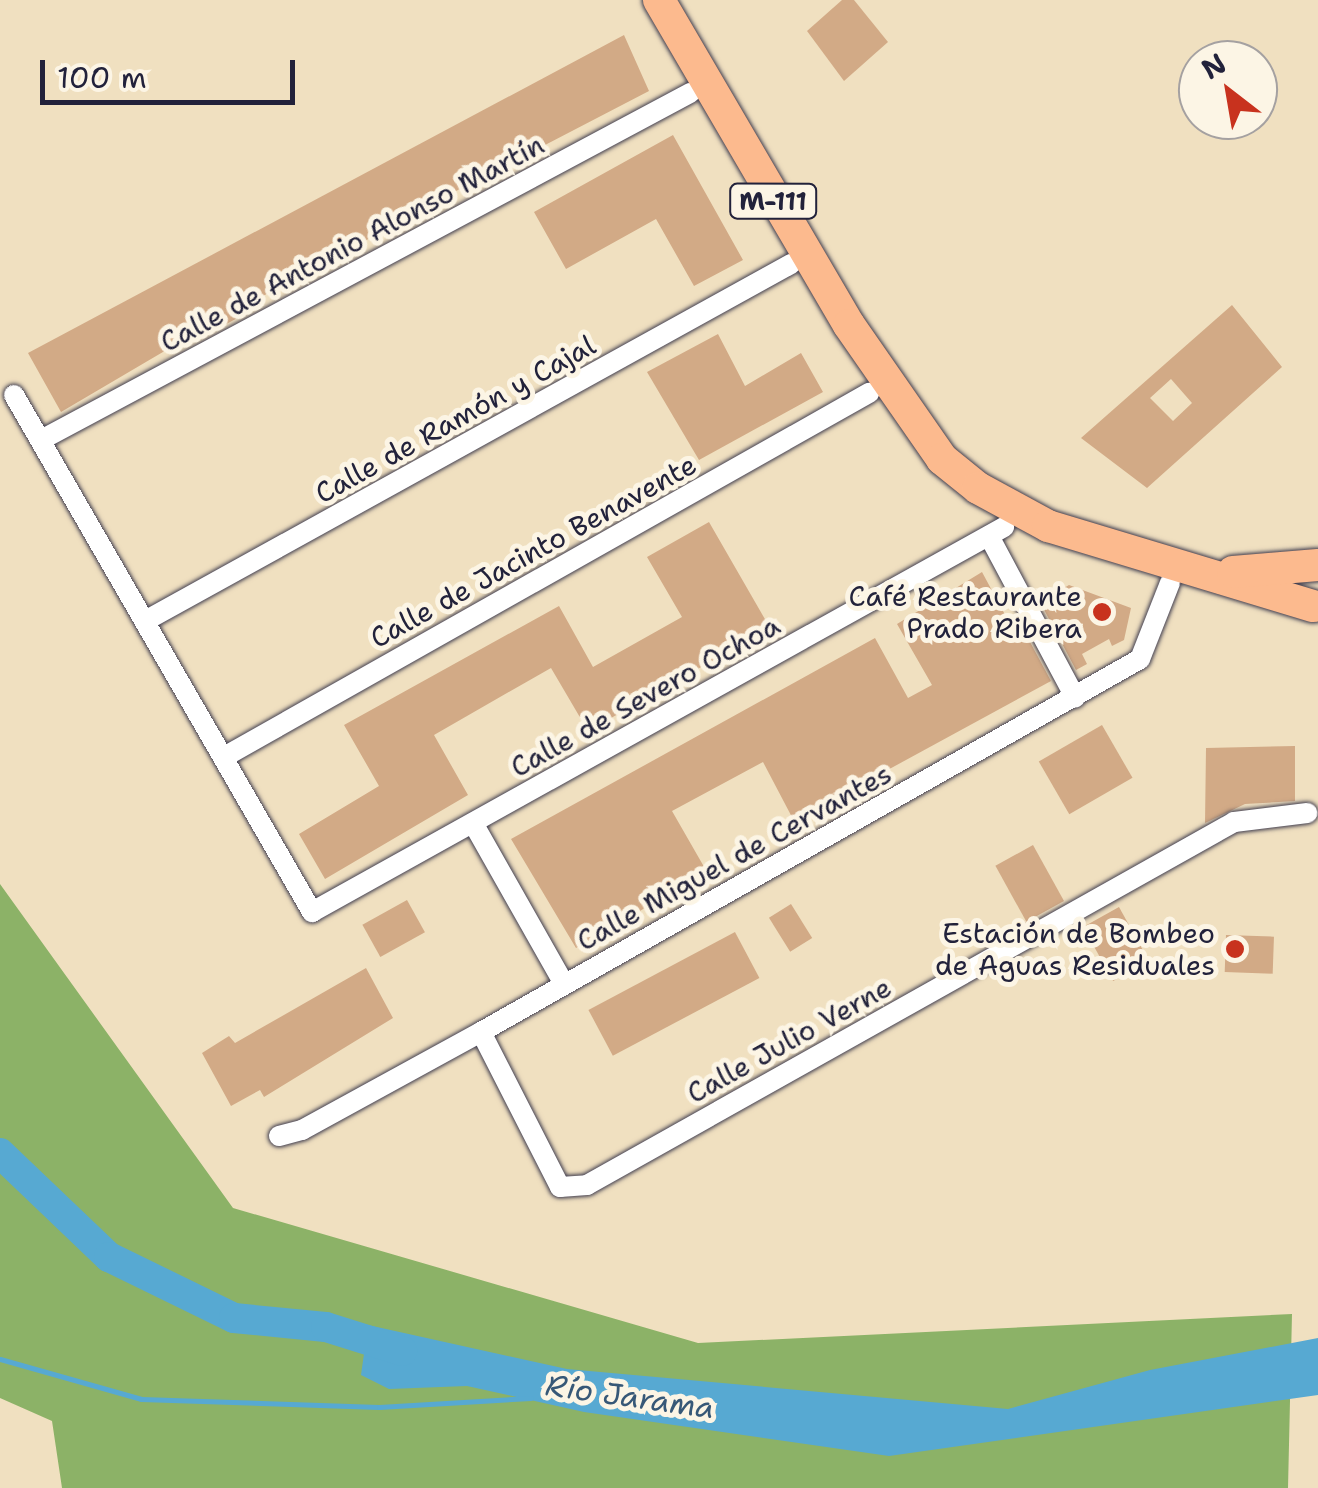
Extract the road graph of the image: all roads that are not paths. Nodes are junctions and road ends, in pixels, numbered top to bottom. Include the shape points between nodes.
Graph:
1 (659, 0) edge
2 (690, 94) dead end
3 (791, 264) dead end
4 (870, 393) dead end
5 (14, 395) dead end
6 (41, 440) junction
7 (1318, 568) edge
8 (1206, 573) junction
9 (1170, 583) dead end
10 (1316, 612) edge
11 (145, 621) junction
12 (1075, 697) junction
13 (224, 757) junction
14 (1307, 814) dead end
15 (473, 823) junction
16 (564, 984) junction
17 (481, 1032) junction
18 (279, 1136) dead end

1 - 8 main road, M-111 via 839,308 942,458 978,488 1048,526
2 - 6 street, Calle de Antonio Alonso Martín
3 - 11 street, Calle de Ramón y Cajal
4 - 13 street, Calle de Jacinto Benavente
5 - 6 street
6 - 11 street
7 - 8 main road, M-111
7 - 10 main road, M-111
8 - 10 main road, M-111
9 - 12 street, Calle Miguel de Cervantes via 1140,659
11 - 13 street
12 - 15 street, Calle de Severo Ochoa via 997,532
12 - 16 street, Calle Miguel de Cervantes
13 - 15 street, Calle de Severo Ochoa via 312,912
14 - 17 street, Calle Julio Verne via 1234,822 587,1185 560,1188
15 - 16 street
16 - 17 street, Calle Miguel de Cervantes
17 - 18 street, Calle Miguel de Cervantes via 302,1130

